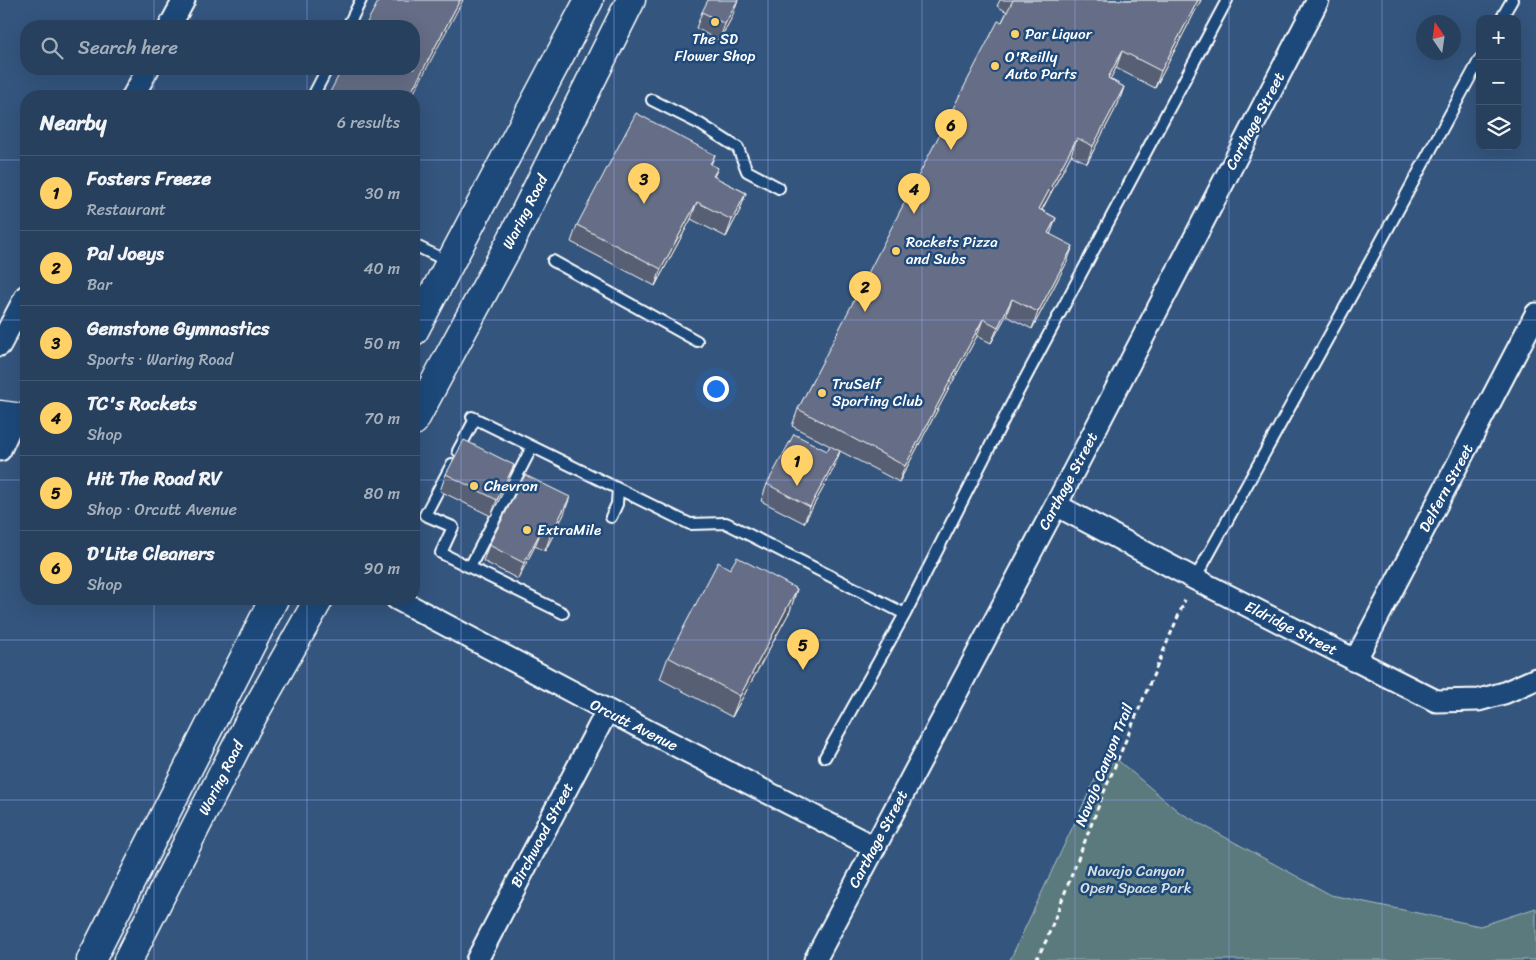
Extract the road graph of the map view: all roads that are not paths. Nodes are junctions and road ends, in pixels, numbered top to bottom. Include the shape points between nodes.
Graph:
1 (184, 0) edge
2 (362, 0) edge
3 (589, 0) edge
4 (631, 0) edge
5 (1227, 0) edge
6 (1318, 0) edge
7 (1512, 0) edge
8 (1503, 15) edge
9 (173, 20) edge
10 (351, 20) edge
11 (1479, 60) edge
12 (145, 75) edge
13 (324, 75) edge
14 (136, 90) edge
15 (317, 90) edge
16 (652, 100) dead end
17 (779, 188) dead end
18 (420, 248) edge
19 (553, 261) dead end
20 (450, 262) junction
21 (20, 307) edge
22 (1536, 314) edge
23 (420, 320) edge
24 (697, 341) dead end
25 (0, 345) edge
26 (420, 410) edge
27 (14, 418) edge
28 (532, 447) junction
29 (0, 450) edge
30 (618, 489) junction
31 (1056, 505) junction
32 (611, 517) dead end
33 (470, 567) junction
34 (1194, 579) junction
35 (271, 605) edge
36 (316, 605) edge
37 (408, 605) edge
38 (563, 613) dead end
39 (904, 614) junction
40 (1355, 661) junction
41 (1536, 679) edge
42 (608, 711) junction
43 (825, 757) dead end
44 (874, 847) junction
45 (91, 960) edge
46 (128, 960) edge
47 (477, 960) edge
48 (815, 960) edge

1 - 9 street
2 - 10 lane
3 - 20 main road
4 - 26 main road, Waring Road via 512,239
5 - 39 lane via 1011,405
6 - 31 street, Carthage Street
7 - 8 lane
11 - 34 lane
12 - 14 street
13 - 15 lane
16 - 17 lane via 738,148 747,171
18 - 20 lane
19 - 24 lane
20 - 23 main road
21 - 25 street
22 - 40 street, Delfern Street
27 - 29 street
28 - 30 lane
28 - 33 lane
28 - 33 lane via 474,418 425,515 453,527 441,552
30 - 32 lane via 618,504
30 - 39 lane via 690,524 726,523
31 - 34 street, Eldridge Street
31 - 44 street, Carthage Street
33 - 38 lane
34 - 40 street, Eldridge Street
35 - 45 main road
36 - 46 main road, Waring Road via 247,726
37 - 42 street, Orcutt Avenue
39 - 43 lane
40 - 41 street, Eldridge Street via 1436,701 1479,700
42 - 44 street, Orcutt Avenue
42 - 47 street, Birchwood Street
44 - 48 street, Carthage Street

